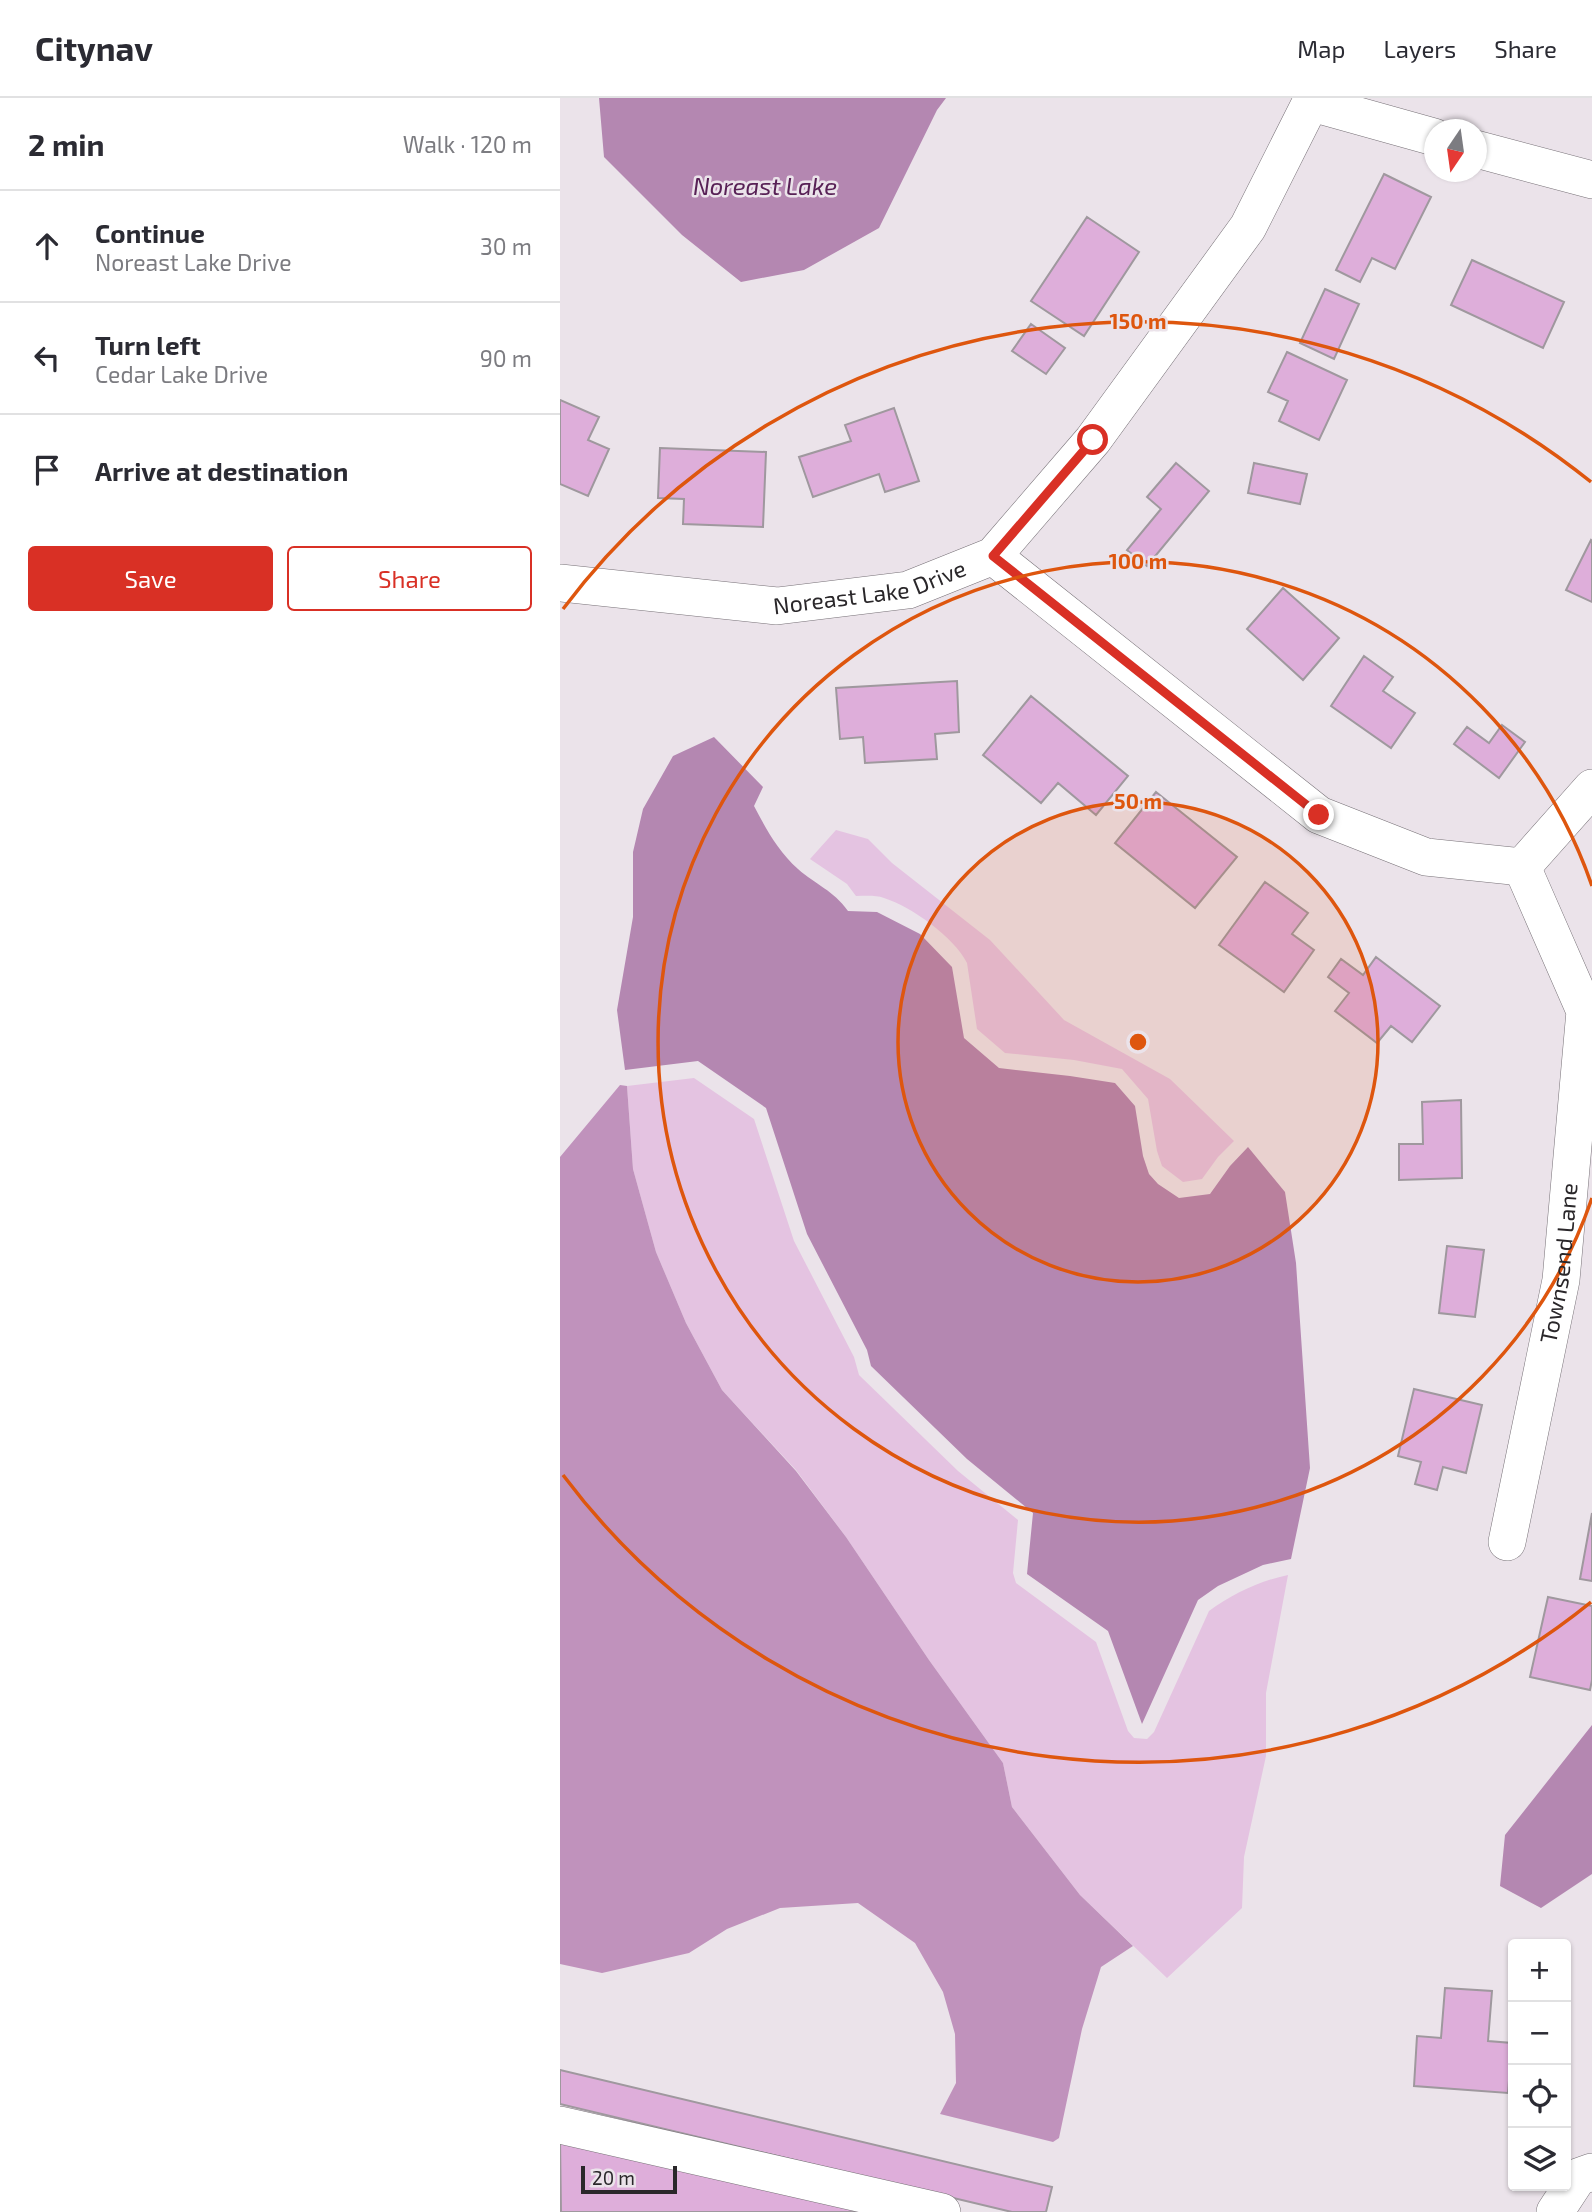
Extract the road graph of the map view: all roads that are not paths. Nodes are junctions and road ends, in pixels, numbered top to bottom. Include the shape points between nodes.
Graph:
1 (1313, 101) edge
2 (1424, 134) edge
3 (1487, 152) edge
4 (1592, 180) edge
5 (993, 556) junction
6 (560, 583) edge
7 (1592, 788) edge
8 (1521, 867) junction
9 (1507, 1542) dead end
10 (560, 2125) edge
11 (1592, 2172) edge
12 (942, 2212) edge
13 (1555, 2212) edge

1 - 2 street
1 - 5 street, Noreast Lake Drive via 1248,227 1093,440
3 - 4 street
5 - 6 street, Noreast Lake Drive via 908,590 777,606
5 - 8 street via 1319,815 1426,857
7 - 8 street
8 - 9 street, Townsend Lane via 1585,1012 1561,1280
10 - 12 street
11 - 13 street via 1578,2177

